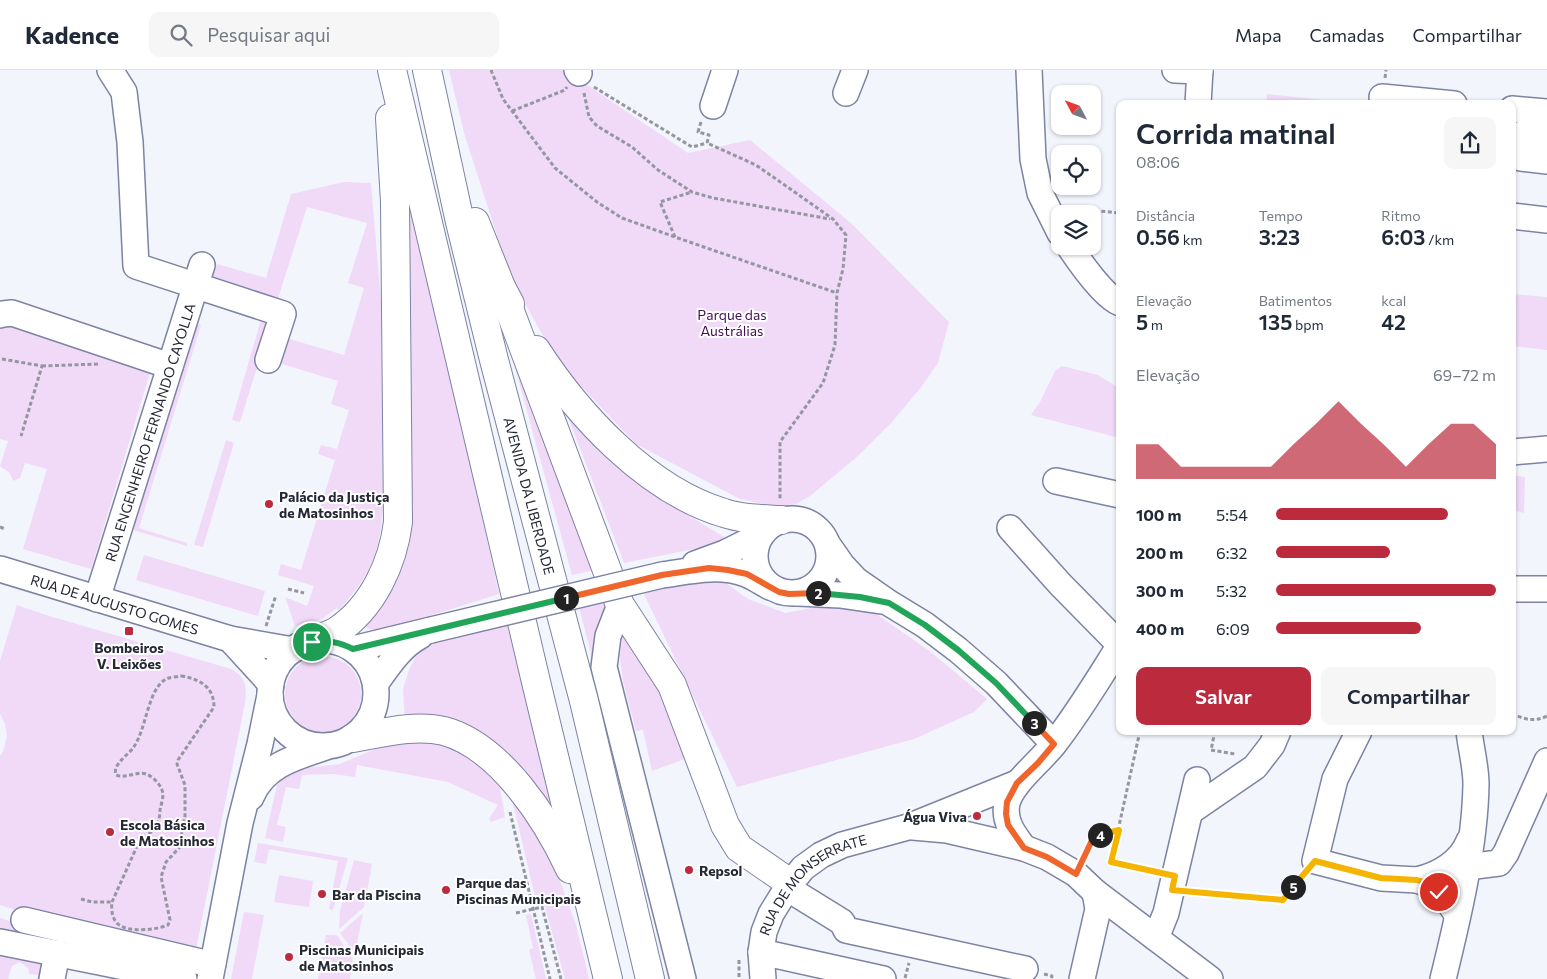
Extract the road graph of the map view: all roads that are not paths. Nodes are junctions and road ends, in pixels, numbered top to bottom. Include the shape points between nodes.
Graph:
1 (110, 70) edge
2 (382, 70) edge
3 (392, 70) edge
4 (427, 70) edge
5 (725, 70) edge
6 (855, 70) edge
7 (1029, 70) edge
8 (1175, 70) edge
9 (1200, 71) edge
10 (846, 93) dead end
11 (1382, 98) dead end
12 (1198, 100) edge
13 (1406, 100) edge
14 (713, 106) dead end
15 (1516, 111) edge
16 (1546, 124) edge
17 (1547, 161) edge
18 (1051, 216) edge
19 (1516, 216) edge
20 (1547, 220) edge
21 (1076, 255) edge
22 (199, 276) junction
23 (501, 287) junction
24 (1116, 301) edge
25 (0, 315) edge
26 (268, 360) dead end
27 (170, 366) junction
28 (1547, 449) edge
29 (1516, 452) edge
30 (1056, 481) dead end
31 (1116, 494) edge
32 (771, 527) junction
33 (1010, 528) dead end
34 (828, 545) junction
35 (0, 569) edge
36 (662, 575) junction
37 (770, 587) junction
38 (1516, 588) edge
39 (1547, 589) edge
40 (798, 593) junction
41 (96, 599) junction
42 (889, 603) junction
43 (620, 605) junction
44 (431, 630) junction
45 (230, 639) junction
46 (1116, 641) edge
47 (303, 646) junction
48 (353, 649) junction
49 (1116, 651) edge
50 (376, 683) junction
51 (271, 690) junction
52 (1276, 735) edge
53 (1357, 735) edge
54 (1470, 735) edge
55 (353, 738) junction
56 (1054, 744) junction
57 (327, 746) junction
58 (1547, 761) edge
59 (1197, 780) dead end
60 (1017, 783) junction
61 (1191, 811) junction
62 (240, 823) junction
63 (908, 827) junction
64 (1472, 834) junction
65 (1024, 848) junction
66 (1467, 867) junction
67 (1417, 880) junction
68 (788, 885) junction
69 (1095, 892) junction
70 (1457, 915) junction
71 (24, 920) dead end
72 (1156, 938) junction
73 (0, 942) edge
74 (761, 952) junction
75 (57, 953) junction
76 (1025, 969) dead end
77 (211, 971) edge
78 (606, 971) edge
79 (52, 979) edge
80 (184, 979) edge
81 (650, 979) edge
82 (683, 979) edge
83 (763, 979) edge
84 (883, 979) edge
85 (1082, 979) edge
86 (1210, 979) edge
87 (1443, 979) edge

1 - 22 street via 124,92 130,142 136,266
2 - 47 highway via 392,144 395,202 396,540 385,572 367,601 335,632
3 - 78 highway
4 - 23 highway via 474,220
4 - 81 highway, AVENIDA DA LIBERDADE via 460,222 584,701
5 - 14 street
6 - 10 street
7 - 18 street via 1033,159 1040,193
8 - 9 street
9 - 12 street
11 - 13 street
15 - 16 street
16 - 17 street via 1523,133 1521,158
19 - 20 street
21 - 24 street via 1099,286
22 - 26 street via 283,314
22 - 27 street, RUA ENGENHEIRO FERNANDO CAYOLLA
23 - 32 highway via 549,369 601,432 652,477 678,493 722,513 756,519
23 - 43 highway
25 - 27 street via 12,313
27 - 41 street, RUA ENGENHEIRO FERNANDO CAYOLLA
28 - 29 street
30 - 31 street
32 - 34 street via 791,518 802,520 820,531
32 - 36 street via 725,553
32 - 37 street via 756,545 754,557 756,568
33 - 46 street
34 - 40 street via 830,558 827,570 810,589
34 - 42 street via 856,580
35 - 41 street, RUA DE AUGUSTO GOMES
36 - 37 street via 709,568 728,570 747,574
36 - 44 street, bridge
37 - 40 street via 779,592
38 - 39 street
40 - 42 street via 860,597
41 - 45 street, RUA DE AUGUSTO GOMES
42 - 56 street via 925,625 973,663
43 - 68 highway via 672,685 725,825 739,848
43 - 82 street via 608,636 604,667
44 - 48 street
44 - 50 street via 399,652
45 - 47 street, RUA DE AUGUSTO GOMES
45 - 51 street
47 - 48 street via 326,640
47 - 51 street via 283,660 275,671
48 - 50 street via 363,658
49 - 56 street, RUA DE MONSERRATE
50 - 55 street via 373,714
51 - 57 street via 274,712 282,727 294,738 310,745
51 - 62 street
52 - 61 street via 1255,767
53 - 67 street via 1335,779 1315,861 1381,878
54 - 64 street via 1476,782
55 - 57 street
55 - 78 highway via 394,731 443,731 463,738 493,759 531,801 560,847 582,898
56 - 60 street, RUA DE MONSERRATE
57 - 62 street via 287,760 264,777 254,789
58 - 66 street via 1499,863
59 - 61 street
60 - 63 street, RUA DE MONSERRATE
60 - 65 street, RUA DE MONSERRATE via 1007,802 1006,814 1008,825
61 - 72 street via 1166,914
62 - 77 street
63 - 65 street, RUA DE MONSERRATE via 947,830
63 - 68 street, RUA DE MONSERRATE via 842,845 821,855
64 - 66 street
64 - 67 street via 1466,850 1454,862 1429,878
65 - 69 street, RUA DE MONSERRATE via 1076,874
66 - 70 street
67 - 70 street via 1439,892
68 - 74 street, RUA DE MONSERRATE via 771,914
68 - 76 street via 842,922 846,930
69 - 72 street, RUA DE MONSERRATE
69 - 85 street via 1098,909
70 - 87 street
71 - 77 street via 194,961
72 - 86 street, RUA DE MONSERRATE
73 - 75 street
74 - 83 street, RUA DE MONSERRATE
74 - 84 street
75 - 79 street
75 - 80 street

